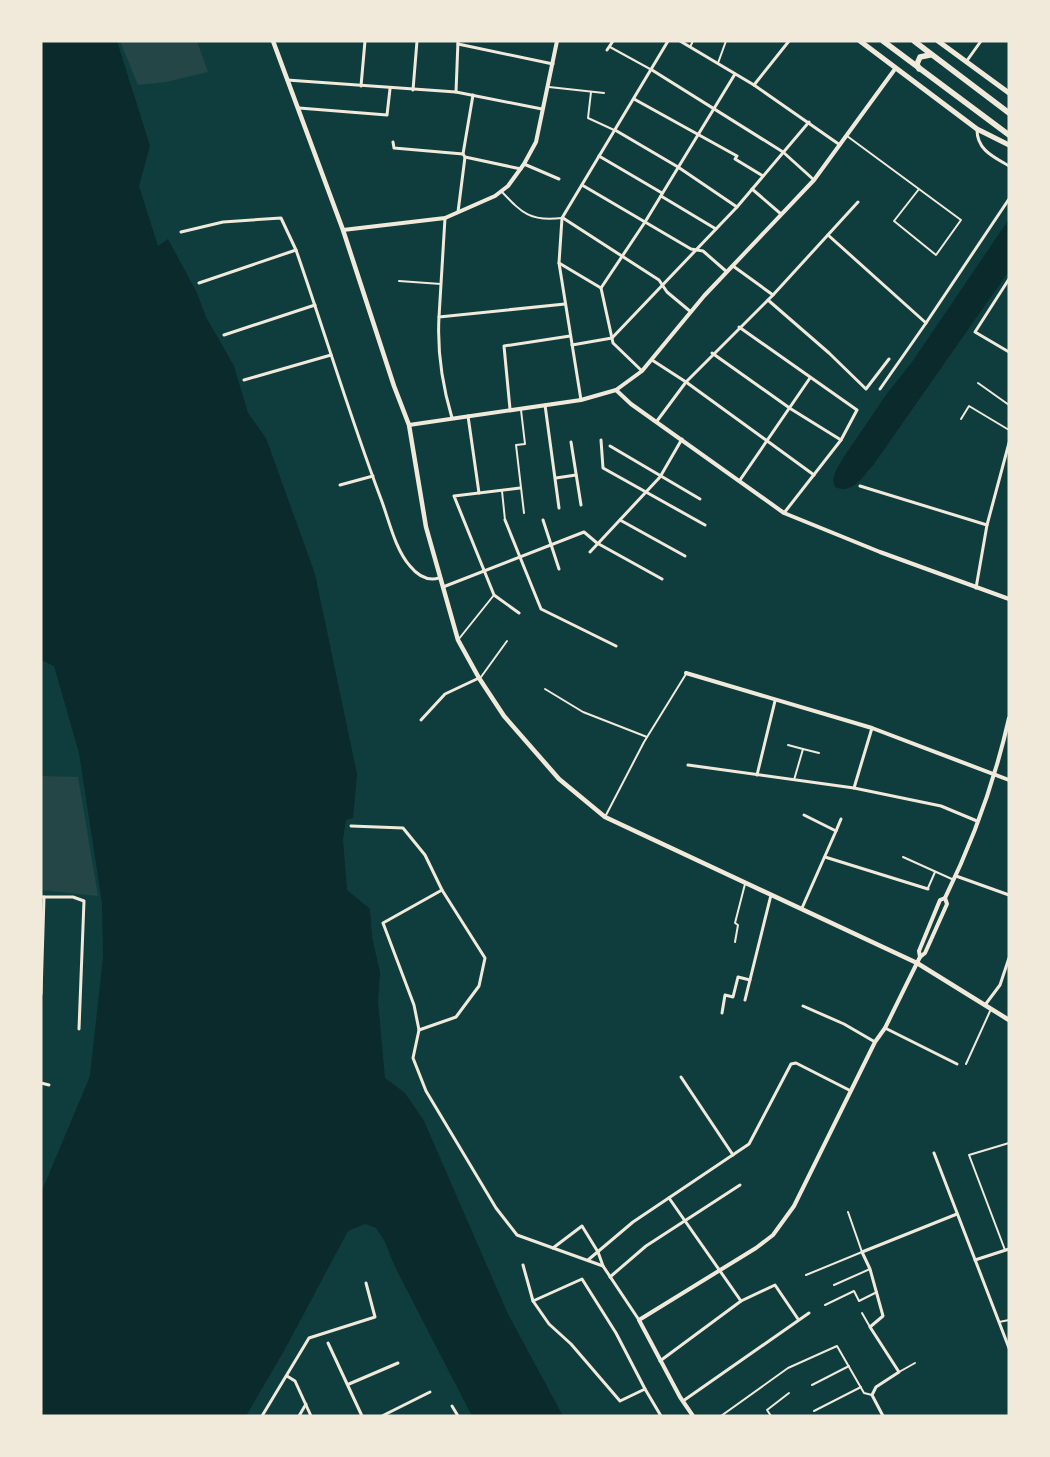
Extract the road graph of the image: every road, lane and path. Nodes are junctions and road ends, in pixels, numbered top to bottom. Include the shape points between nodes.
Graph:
1 (274, 41) edge
2 (365, 41) edge
3 (417, 41) edge
4 (557, 41) edge
5 (613, 41) edge
6 (668, 41) edge
7 (680, 41) edge
8 (693, 41) edge
9 (726, 41) edge
10 (788, 41) edge
11 (860, 41) edge
12 (883, 41) edge
13 (914, 41) edge
14 (938, 41) edge
15 (980, 41) edge
16 (458, 42) edge
17 (690, 47) junction
18 (608, 49) joint
19 (932, 55) junction
20 (966, 62) junction
21 (553, 64) junction
22 (718, 64) junction
23 (896, 69) junction
24 (652, 70) junction
25 (920, 70) junction
26 (735, 74) junction
27 (286, 80) junction
28 (754, 85) junction
29 (362, 86) junction
30 (549, 87) junction
31 (390, 89) junction
32 (412, 90) junction
33 (456, 92) junction
34 (591, 92) junction
35 (1009, 93) edge
36 (604, 94) dead end
37 (473, 95) junction
38 (634, 99) junction
39 (299, 108) junction
40 (542, 109) junction
41 (714, 109) junction
42 (1009, 113) edge
43 (809, 122) junction
44 (977, 129) junction
45 (615, 130) junction
46 (699, 133) junction
47 (1009, 135) edge
48 (847, 136) junction
49 (393, 142) dead end
50 (840, 145) junction
51 (1009, 145) edge
52 (783, 152) junction
53 (464, 156) junction
54 (598, 156) junction
55 (524, 164) junction
56 (1009, 166) edge
57 (678, 167) junction
58 (521, 169) junction
59 (763, 176) junction
60 (559, 179) dead end
61 (814, 180) junction
62 (582, 185) junction
63 (752, 189) junction
64 (919, 189) junction
65 (501, 190) junction
66 (662, 195) junction
67 (1009, 200) edge
68 (858, 202) dead end
69 (736, 207) junction
70 (458, 212) junction
71 (781, 214) junction
72 (445, 218) junction
73 (562, 218) junction
74 (645, 222) junction
75 (716, 229) junction
76 (343, 230) junction
77 (182, 232) dead end
78 (828, 235) junction
79 (697, 249) junction
80 (296, 250) junction
81 (621, 256) junction
82 (559, 263) junction
83 (733, 266) junction
84 (727, 272) junction
85 (1009, 279) edge
86 (399, 281) dead end
87 (199, 283) dead end
88 (441, 284) junction
89 (663, 285) junction
90 (601, 288) junction
91 (773, 294) junction
92 (768, 300) junction
93 (565, 304) junction
94 (315, 305) junction
95 (691, 312) junction
96 (439, 317) junction
97 (926, 323) junction
98 (739, 328) junction
99 (224, 335) dead end
100 (570, 336) junction
101 (612, 338) junction
102 (572, 345) junction
103 (1009, 352) edge
104 (712, 353) junction
105 (331, 355) junction
106 (889, 359) dead end
107 (652, 360) junction
108 (642, 371) junction
109 (810, 378) junction
110 (244, 380) dead end
111 (686, 382) junction
112 (978, 383) dead end
113 (880, 389) dead end
114 (616, 390) junction
115 (581, 400) junction
116 (545, 405) junction
117 (1009, 405) edge
118 (521, 408) junction
119 (510, 409) junction
120 (791, 409) junction
121 (468, 416) junction
122 (452, 418) junction
123 (961, 419) dead end
124 (657, 421) junction
125 (409, 425) junction
126 (1009, 430) edge
127 (682, 439) junction
128 (601, 440) dead end
129 (841, 440) junction
130 (767, 441) junction
131 (571, 442) dead end
132 (1009, 443) edge
133 (610, 446) dead end
134 (576, 475) junction
135 (814, 475) junction
136 (372, 476) junction
137 (660, 477) junction
138 (556, 478) junction
139 (740, 480) junction
140 (340, 485) dead end
141 (860, 486) dead end
142 (520, 488) junction
143 (502, 491) junction
144 (479, 493) junction
145 (646, 493) junction
146 (700, 499) dead end
147 (581, 505) dead end
148 (560, 508) dead end
149 (784, 513) junction
150 (524, 514) dead end
151 (505, 520) joint
152 (543, 520) dead end
153 (620, 520) junction
154 (705, 525) dead end
155 (987, 525) junction
156 (597, 544) junction
157 (551, 545) junction
158 (590, 552) dead end
159 (685, 556) dead end
160 (519, 558) junction
161 (559, 569) dead end
162 (483, 572) junction
163 (439, 578) junction
164 (662, 579) dead end
165 (443, 587) junction
166 (976, 588) junction
167 (494, 595) junction
168 (1009, 599) edge
169 (519, 613) dead end
170 (458, 640) junction
171 (507, 641) dead end
172 (616, 646) dead end
173 (686, 674) joint
174 (479, 678) junction
175 (545, 689) dead end
176 (774, 701) junction
177 (1009, 718) edge
178 (421, 720) dead end
179 (1008, 724) edge
180 (872, 728) junction
181 (647, 737) junction
182 (788, 745) dead end
183 (803, 749) junction
184 (819, 753) dead end
185 (688, 765) dead end
186 (995, 774) junction
187 (757, 775) junction
188 (794, 780) junction
189 (1009, 780) edge
190 (854, 788) junction
191 (804, 815) dead end
192 (605, 817) junction
193 (841, 819) dead end
194 (977, 821) junction
195 (351, 826) dead end
196 (836, 831) junction
197 (825, 857) junction
198 (903, 857) dead end
199 (935, 872) junction
200 (955, 878) junction
201 (745, 882) junction
202 (928, 889) joint
203 (442, 890) junction
204 (771, 895) junction
205 (1009, 895) edge
206 (43, 897) edge
207 (802, 908) junction
208 (735, 942) dead end
209 (1009, 958) edge
210 (917, 963) junction
211 (750, 980) junction
212 (41, 994) edge
213 (745, 1000) dead end
214 (985, 1005) junction
215 (803, 1006) dead end
216 (991, 1009) junction
217 (722, 1013) dead end
218 (1009, 1020) edge
219 (885, 1028) junction
220 (79, 1030) dead end
221 (419, 1030) junction
222 (875, 1042) junction
223 (957, 1064) dead end
224 (966, 1064) dead end
225 (681, 1077) dead end
226 (41, 1083) edge
227 (49, 1085) dead end
228 (851, 1091) junction
229 (1009, 1143) edge
230 (934, 1153) dead end
231 (733, 1155) junction
232 (740, 1185) dead end
233 (669, 1198) junction
234 (848, 1212) dead end
235 (957, 1214) junction
236 (687, 1221) junction
237 (553, 1248) junction
238 (1007, 1249) edge
239 (598, 1252) junction
240 (862, 1252) junction
241 (975, 1260) junction
242 (588, 1261) junction
243 (523, 1265) dead end
244 (603, 1266) junction
245 (720, 1269) junction
246 (870, 1269) junction
247 (806, 1275) dead end
248 (610, 1277) junction
249 (366, 1283) dead end
250 (834, 1285) dead end
251 (877, 1292) junction
252 (533, 1301) junction
253 (741, 1301) junction
254 (825, 1304) dead end
255 (809, 1313) dead end
256 (862, 1313) dead end
257 (798, 1319) junction
258 (638, 1320) junction
259 (1009, 1320) edge
260 (999, 1322) junction
261 (870, 1327) junction
262 (1007, 1338) edge
263 (328, 1343) dead end
264 (1009, 1348) edge
265 (660, 1361) junction
266 (398, 1363) dead end
267 (915, 1363) dead end
268 (849, 1366) junction
269 (899, 1372) junction
270 (287, 1376) junction
271 (349, 1384) junction
272 (812, 1385) dead end
273 (861, 1387) junction
274 (645, 1389) junction
275 (430, 1392) dead end
276 (789, 1393) dead end
277 (872, 1395) junction
278 (682, 1401) junction
279 (306, 1404) junction
280 (452, 1406) dead end
281 (814, 1411) dead end
282 (262, 1416) edge
283 (299, 1416) edge
284 (311, 1416) edge
285 (362, 1416) edge
286 (382, 1416) edge
287 (458, 1416) edge
288 (661, 1416) edge
289 (692, 1416) edge
290 (721, 1416) edge
291 (771, 1416) edge
292 (883, 1416) edge

1 - 27 main road
2 - 29 street
3 - 32 street
4 - 21 street
5 - 18 street
6 - 24 street
7 - 17 street
8 - 17 lane
9 - 22 lane
10 - 28 street
11 - 23 main road
12 - 25 highway
13 - 19 highway
14 - 20 main road
15 - 20 street
16 - 21 street
16 - 33 street
17 - 22 street
18 - 24 lane
19 - 25 highway via 920,57 917,64
19 - 42 highway
20 - 35 main road
21 - 30 street
22 - 26 street
23 - 44 main road
23 - 48 street
24 - 38 street
24 - 41 street
25 - 47 highway
26 - 28 street
26 - 41 street
27 - 29 street
27 - 39 main road
28 - 43 street
29 - 31 street
30 - 34 lane
30 - 40 street
31 - 32 street
31 - 39 street via 387,115
32 - 33 street
33 - 37 street
34 - 36 lane
34 - 45 lane via 588,118
37 - 40 street
37 - 53 street
38 - 45 street
38 - 46 street
39 - 76 main road
40 - 55 street via 536,142
41 - 46 street
41 - 52 street
43 - 50 street
43 - 52 street
44 - 51 main road
44 - 56 street via 985,151
45 - 54 street
45 - 57 street
46 - 57 street
46 - 59 street
48 - 50 street
48 - 64 lane
49 - 53 street via 394,148
50 - 61 street
52 - 59 street
52 - 61 street
53 - 58 street
53 - 70 street
54 - 62 street
54 - 66 street
55 - 58 street
55 - 60 street
57 - 66 street
57 - 69 street
58 - 65 street
59 - 63 street
61 - 71 street
62 - 73 street
62 - 74 street
63 - 69 street
63 - 71 street
64 - 64 lane via 894,221 936,255 961,220
65 - 70 street via 495,196
65 - 73 lane via 520,212 537,219
66 - 74 street
66 - 75 street
67 - 97 street
68 - 78 street
69 - 75 street
70 - 72 street
71 - 83 street
72 - 76 street
72 - 88 street
73 - 81 street
73 - 82 street
74 - 79 street via 691,249
74 - 81 street
75 - 79 street
76 - 125 main road
77 - 80 street via 223,222 281,218
78 - 91 street
78 - 97 street
79 - 84 street via 703,250
79 - 89 street
80 - 87 street
80 - 94 street
81 - 89 street
81 - 90 street
82 - 90 street
82 - 93 street
83 - 84 street
83 - 91 street
84 - 95 street
85 - 103 street via 975,332
86 - 88 lane
88 - 96 street
89 - 95 street
89 - 101 street
90 - 101 street
91 - 92 street
92 - 98 street
92 - 106 street via 866,389
93 - 96 street
93 - 100 street
94 - 99 street
94 - 105 street
95 - 107 street
96 - 122 street via 443,386
97 - 113 street
98 - 104 street
98 - 109 street
100 - 102 street
100 - 119 street via 504,346
101 - 102 street
101 - 108 street via 618,350
102 - 115 street
104 - 111 street
104 - 120 street
105 - 110 street
105 - 136 street
107 - 108 street
107 - 111 street
108 - 114 street
109 - 120 street
109 - 129 street via 857,410
111 - 124 street
111 - 130 street
112 - 117 lane
114 - 115 street
114 - 124 street
115 - 116 street
116 - 118 street
116 - 138 street
118 - 119 street
118 - 142 lane via 525,444 516,445
119 - 121 street
120 - 129 street
120 - 130 street
121 - 122 street
121 - 144 street
122 - 125 street
123 - 126 lane via 968,406
124 - 127 street
125 - 163 main road via 426,527
127 - 137 street
127 - 139 street
128 - 145 street via 603,468
129 - 135 street
130 - 135 street
130 - 139 street
131 - 134 street
132 - 155 street
133 - 137 street
134 - 138 street
134 - 147 street
135 - 149 street
136 - 140 street
136 - 163 street via 410,566 424,578
137 - 145 street
137 - 146 street
138 - 148 street
139 - 149 street
141 - 155 street
142 - 143 street
142 - 150 lane
143 - 144 street
143 - 151 lane
144 - 162 street via 454,496
145 - 153 street
145 - 154 street
149 - 166 street
151 - 160 street
152 - 157 street
153 - 156 street
153 - 159 street
155 - 166 street
156 - 157 street via 584,532
156 - 158 street
156 - 164 street
157 - 160 street
157 - 161 street
160 - 162 street
160 - 172 street via 539,606
162 - 165 street
162 - 167 street
163 - 165 main road
165 - 170 main road
166 - 168 street
167 - 169 street
167 - 170 lane
170 - 174 main road
171 - 174 lane
173 - 176 street
173 - 181 lane
174 - 178 street via 445,694
174 - 192 main road via 504,716 559,779
175 - 181 lane via 583,712
176 - 180 street
176 - 187 street
177 - 179 street
179 - 186 street
180 - 186 street
180 - 190 street
181 - 192 lane
182 - 183 lane
183 - 184 lane
183 - 188 lane
185 - 187 street
186 - 189 street
186 - 194 street
187 - 188 street
188 - 190 street
190 - 194 street via 941,806
191 - 196 street
192 - 201 main road
193 - 196 street
194 - 200 street
195 - 203 street via 403,828 424,856
196 - 197 street
197 - 202 street
197 - 207 street
198 - 199 lane
199 - 200 lane
199 - 202 lane
200 - 205 street
200 - 210 street via 925,953
201 - 204 main road
201 - 208 lane via 735,923 738,925
203 - 221 street via 383,923 406,978
203 - 221 street via 485,958 479,986 456,1017
204 - 207 main road
204 - 211 street
206 - 212 street
206 - 220 street via 73,897 84,901
207 - 210 main road
209 - 214 street via 1000,985
210 - 214 main road
210 - 219 street
211 - 213 street
211 - 217 street via 738,976 733,997 725,995
214 - 216 main road
215 - 222 street
216 - 218 main road
216 - 224 lane
219 - 222 street
219 - 223 street
221 - 237 street via 413,1058 426,1091 496,1208 517,1235
222 - 228 street
225 - 231 street
226 - 227 street
228 - 231 street via 796,1063 791,1064 752,1141
228 - 245 street via 794,1206 773,1235
229 - 238 lane via 969,1155
230 - 235 street
231 - 233 street
232 - 236 street
233 - 236 street
233 - 239 street via 633,1222
234 - 240 lane
235 - 240 street
235 - 241 street
236 - 245 street
236 - 248 street via 646,1246
237 - 239 street via 582,1226
237 - 242 street
238 - 241 street
239 - 242 street
239 - 244 street
240 - 246 street
240 - 247 lane
241 - 260 street
242 - 244 street
243 - 252 street
244 - 248 street
245 - 253 street
245 - 258 street
246 - 250 lane
246 - 251 street
248 - 258 street
249 - 270 street via 374,1317 309,1338
251 - 254 lane via 859,1300 854,1291
251 - 261 street via 883,1316
252 - 274 street via 549,1324 572,1344 620,1401
252 - 274 street via 582,1279 616,1333
253 - 257 street via 775,1285
253 - 265 street
255 - 257 street
256 - 261 lane
257 - 278 street
258 - 265 street
259 - 260 lane
260 - 262 street
261 - 269 street
262 - 264 street
263 - 271 street
265 - 278 street
266 - 271 street
267 - 269 lane
268 - 272 lane
268 - 273 lane
268 - 290 lane via 837,1346 788,1368
269 - 277 street via 876,1387
270 - 279 street via 295,1381
270 - 282 street
271 - 285 street
273 - 277 lane
273 - 281 lane
274 - 288 street
275 - 286 street
276 - 291 lane via 767,1410
277 - 292 street
278 - 289 street
279 - 283 street
279 - 284 street
280 - 287 street

